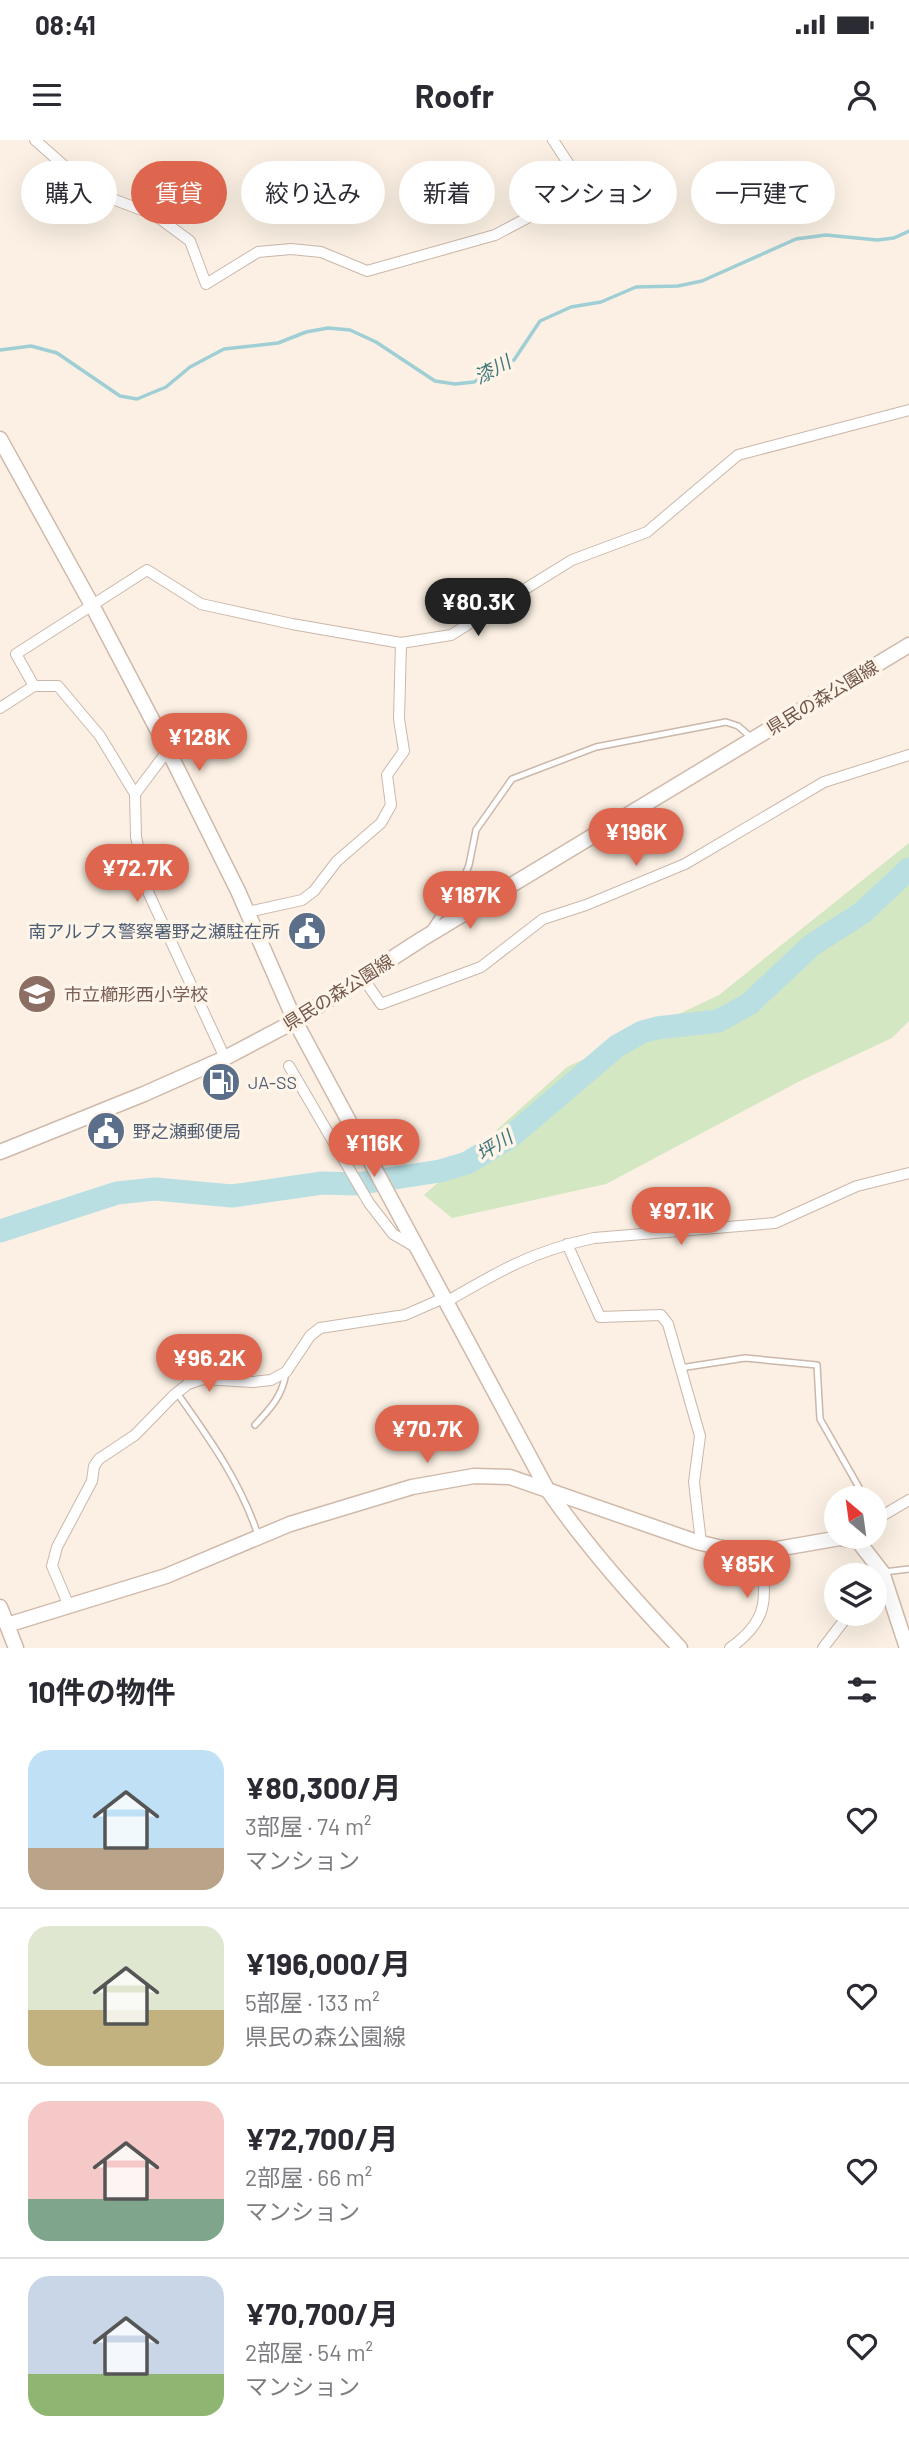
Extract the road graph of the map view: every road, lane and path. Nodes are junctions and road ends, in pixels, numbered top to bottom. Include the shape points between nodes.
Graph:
1 (35, 140) edge
2 (553, 140) edge
3 (909, 410) edge
4 (0, 439) edge
5 (93, 607) junction
6 (401, 643) junction
7 (909, 645) edge
8 (34, 686) junction
9 (0, 708) edge
10 (753, 739) junction
11 (168, 750) junction
12 (909, 755) edge
13 (135, 794) junction
14 (247, 912) junction
15 (422, 939) junction
16 (363, 978) junction
17 (295, 1021) junction
18 (225, 1058) junction
19 (289, 1066) dead end
20 (0, 1152) edge
21 (909, 1173) edge
22 (567, 1244) junction
23 (417, 1248) junction
24 (445, 1300) junction
25 (680, 1368) junction
26 (286, 1372) junction
27 (177, 1393) junction
28 (255, 1425) dead end
29 (858, 1486) edge
30 (547, 1489) junction
31 (909, 1500) edge
32 (887, 1513) edge
33 (258, 1536) junction
34 (824, 1541) edge
35 (701, 1543) junction
36 (760, 1552) junction
37 (909, 1569) edge
38 (887, 1574) edge
39 (887, 1598) edge
40 (69, 1606) junction
41 (0, 1607) edge
42 (4, 1626) edge
43 (840, 1626) edge
44 (16, 1648) edge
45 (680, 1648) edge
46 (730, 1648) edge
47 (823, 1648) edge
48 (907, 1648) edge

1 - 2 street via 94,192 155,215 190,241 206,284 258,252 321,252 367,271 495,236 546,208 569,188 572,169
3 - 6 street via 738,455 647,532 572,560 457,632
4 - 5 street
5 - 6 street via 147,570 201,604
5 - 8 street via 16,654
5 - 11 street
6 - 14 street via 399,719 404,751 387,775 391,804 381,823 302,900
7 - 10 street, 県民の森公園線
8 - 9 street
8 - 13 street via 58,686 100,736
10 - 15 street, 県民の森公園線
10 - 15 lane via 726,722 596,747 512,779 476,830 463,880
11 - 13 street
11 - 14 street
12 - 16 street via 824,782 685,864 543,919 481,967 381,1004
13 - 18 street via 136,837 149,894
14 - 17 street
15 - 16 street, 県民の森公園線
16 - 17 street, 県民の森公園線
17 - 18 street, 県民の森公園線
17 - 23 street
18 - 20 street, 県民の森公園線
19 - 23 street via 369,1203 393,1234
21 - 22 street via 858,1186 775,1223
22 - 24 street via 521,1259
22 - 25 street via 600,1317 661,1315 668,1324
23 - 24 street
24 - 26 street via 405,1315 320,1328
24 - 30 street
25 - 29 lane via 745,1358 817,1365 820,1419
25 - 35 street via 700,1436 694,1482
26 - 27 street via 253,1382 203,1379
26 - 28 lane via 275,1404
27 - 33 lane via 235,1479
27 - 40 street via 135,1435 94,1466 92,1481 57,1547 52,1566
30 - 33 street via 510,1476 438,1481
30 - 35 street
30 - 45 street via 620,1585
31 - 32 street
33 - 40 street via 166,1576
34 - 36 street
35 - 36 street
36 - 46 street via 765,1586 760,1620
37 - 38 lane
39 - 48 street
40 - 42 street
41 - 42 street
42 - 44 street
43 - 47 street

